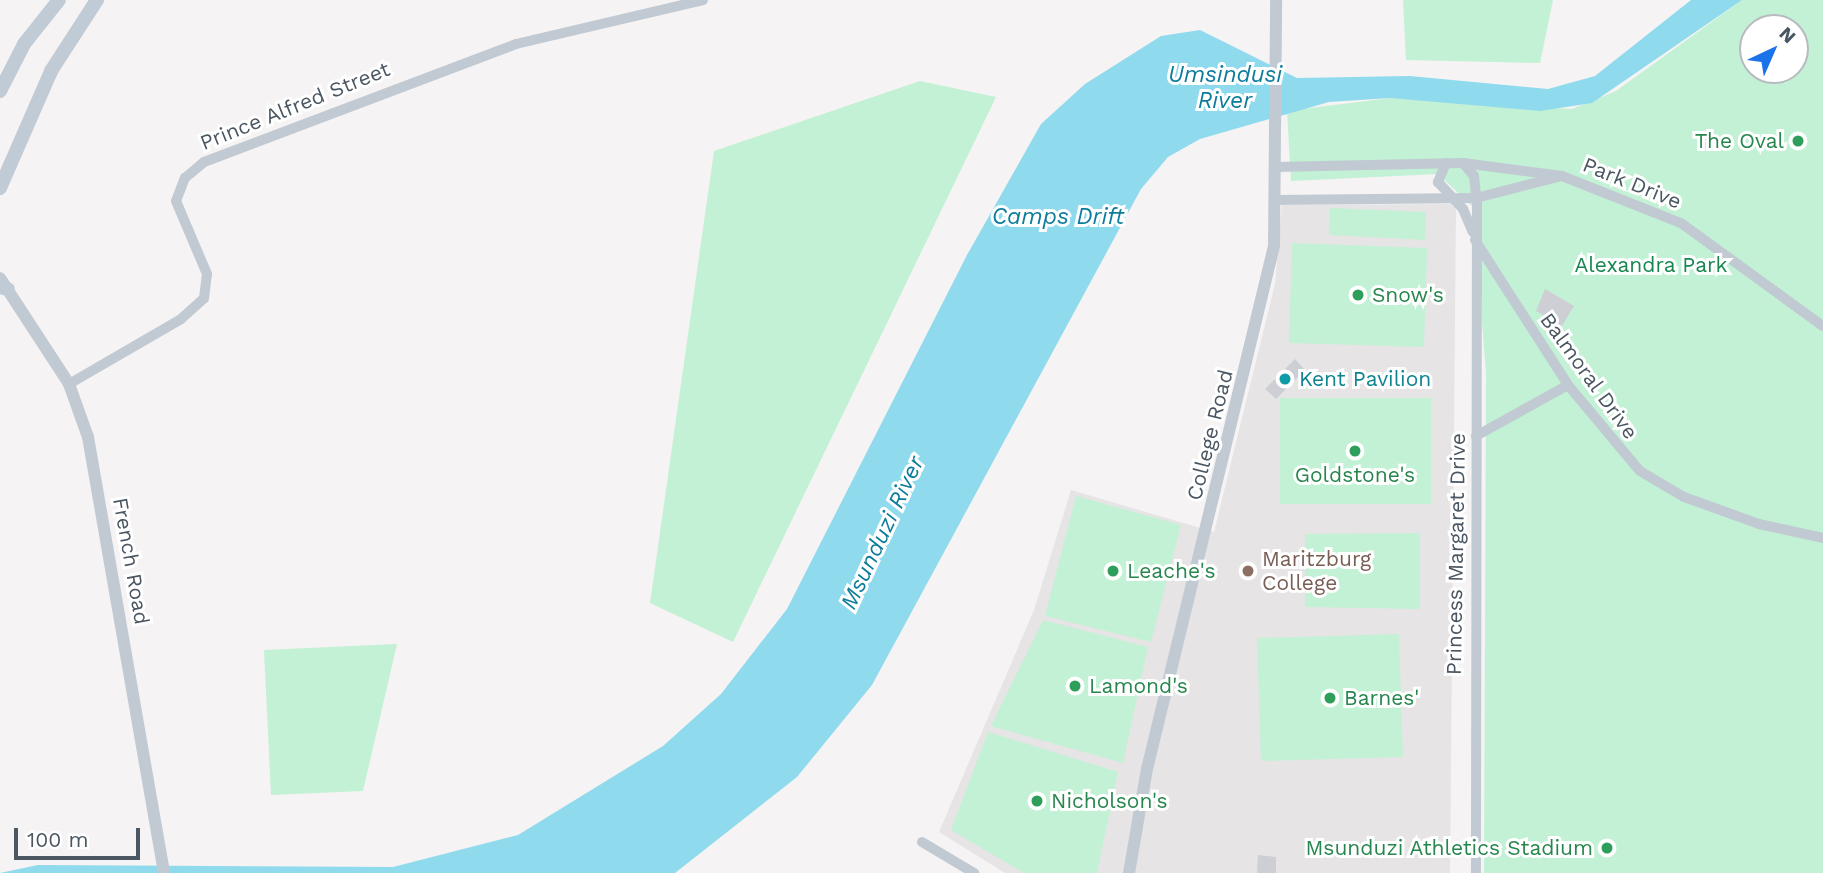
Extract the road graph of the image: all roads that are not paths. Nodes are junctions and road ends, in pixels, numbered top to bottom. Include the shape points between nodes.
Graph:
1 (58, 0) edge
2 (97, 0) edge
3 (703, 0) edge
4 (1276, 0) edge
5 (0, 91) edge
6 (1446, 163) junction
7 (1463, 163) junction
8 (1275, 167) junction
9 (1562, 176) junction
10 (0, 188) edge
11 (1476, 198) junction
12 (1452, 199) junction
13 (1275, 200) junction
14 (1475, 238) junction
15 (3, 285) edge
16 (1823, 326) edge
17 (69, 384) junction
18 (1568, 385) junction
19 (1476, 436) junction
20 (1823, 538) edge
21 (922, 842) dead end
22 (164, 873) edge
23 (974, 873) edge
24 (1129, 873) edge
25 (1476, 873) edge

1 - 5 main road via 24,44
2 - 10 main road via 56,62
3 - 17 street, Prince Alfred Street via 516,44 204,162 185,177 176,201 207,274 204,298 181,319
4 - 8 street, College Road
6 - 7 street, Park Drive
6 - 8 street, Park Drive
6 - 12 street via 1438,182
7 - 9 street, Park Drive
7 - 11 street via 1474,176
8 - 13 street, College Road
9 - 11 street, Park Drive
9 - 16 street, Park Drive via 1681,223
11 - 12 street, Park Drive
11 - 14 street, Princess Margaret Drive
12 - 13 street, Park Drive
12 - 14 street
13 - 24 street, College Road via 1274,246 1253,347 1147,769
14 - 18 street, Balmoral Drive
14 - 19 street, Princess Margaret Drive
15 - 17 street, French Road
17 - 22 street, French Road via 95,467
18 - 19 street
18 - 20 street, Balmoral Drive via 1613,445 1661,486 1759,524
19 - 25 street, Princess Margaret Drive
21 - 23 street

